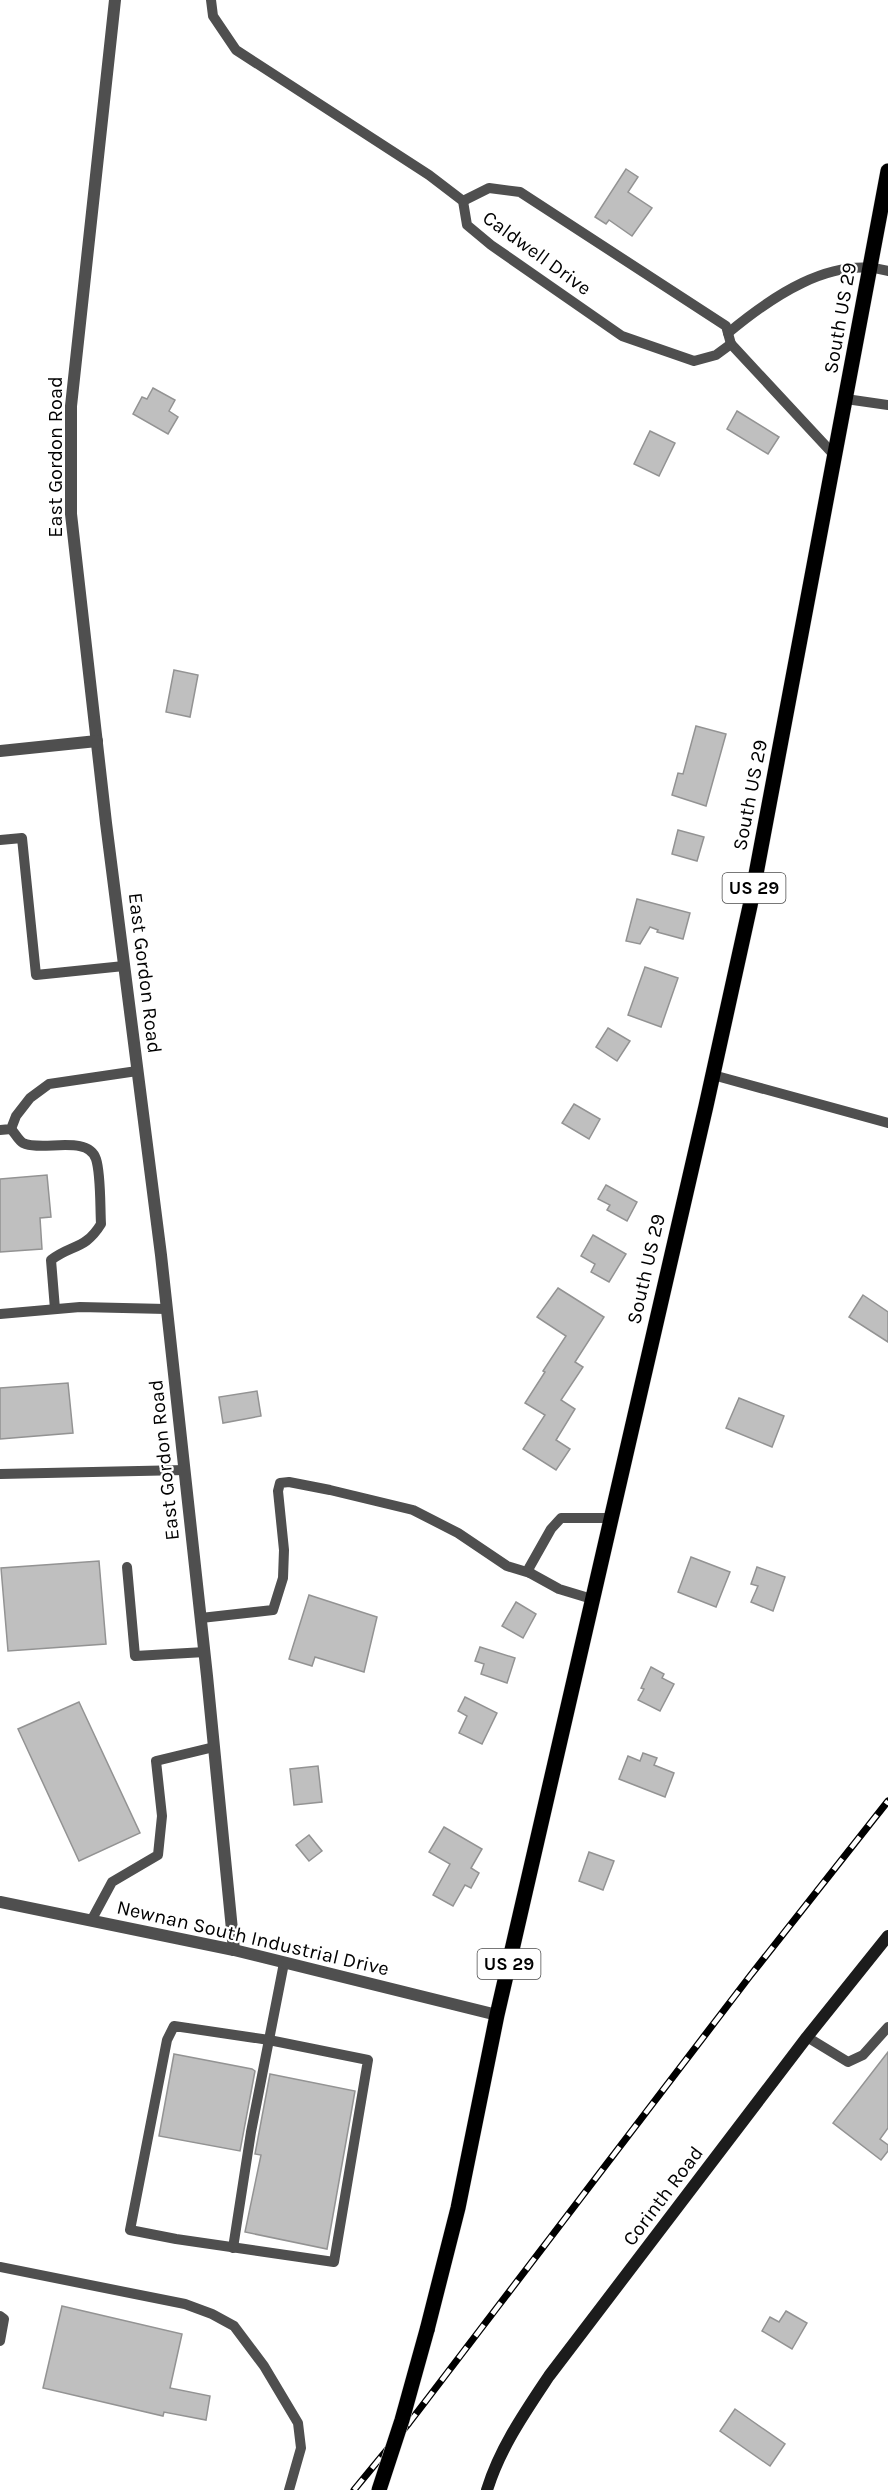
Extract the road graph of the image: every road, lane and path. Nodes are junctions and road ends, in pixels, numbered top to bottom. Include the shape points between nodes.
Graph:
1 (115, 0) edge
2 (211, 0) edge
3 (888, 171) edge
4 (463, 201) junction
5 (871, 267) junction
6 (888, 271) edge
7 (729, 338) junction
8 (846, 399) junction
9 (888, 405) edge
10 (836, 458) junction
11 (97, 741) junction
12 (0, 751) edge
13 (0, 840) edge
14 (124, 966) junction
15 (137, 1071) junction
16 (713, 1075) junction
17 (888, 1123) edge
18 (5, 1130) edge
19 (56, 1309) junction
20 (166, 1309) junction
21 (0, 1314) edge
22 (184, 1470) junction
23 (0, 1474) edge
24 (610, 1518) junction
25 (127, 1567) dead end
26 (530, 1573) junction
27 (592, 1599) junction
28 (201, 1618) junction
29 (205, 1652) junction
30 (214, 1747) junction
31 (0, 1902) edge
32 (91, 1921) junction
33 (888, 1936) edge
34 (234, 1950) junction
35 (285, 1963) junction
36 (497, 2015) junction
37 (888, 2027) edge
38 (807, 2037) junction
39 (269, 2040) junction
40 (233, 2248) junction
41 (0, 2267) edge
42 (0, 2316) edge
43 (0, 2341) edge
44 (289, 2490) edge
45 (379, 2490) edge
46 (487, 2490) edge

1 - 11 street, East Gordon Road via 70,406 71,514
2 - 4 lane, Caldwell Drive via 213,16 236,50
3 - 5 main road, South US 29 / US 29
4 - 7 lane via 489,188 520,192 726,326
4 - 7 lane, Caldwell Drive via 466,225 622,336 694,361 716,355
5 - 6 lane, Caldwell Drive
5 - 7 lane, Caldwell Drive via 836,271 786,290
5 - 8 main road, South US 29 / US 29
7 - 10 lane
8 - 9 lane
8 - 10 main road, South US 29 / US 29
10 - 16 main road, South US 29 / US 29 via 750,906
11 - 12 street
11 - 14 street, East Gordon Road
13 - 14 lane via 22,838 36,975
14 - 15 street, East Gordon Road
15 - 18 lane via 49,1084 30,1098
15 - 20 street, East Gordon Road
16 - 17 lane
16 - 24 main road, South US 29 / US 29
18 - 19 lane via 33,1146 77,1145 89,1149 96,1158 101,1224 84,1245 61,1252 51,1260
19 - 20 lane
19 - 21 lane
20 - 22 street, East Gordon Road
22 - 23 lane
22 - 28 street, East Gordon Road
24 - 26 lane via 561,1518 529,1568
24 - 27 main road, South US 29 / US 29
25 - 29 lane via 135,1656
26 - 27 lane via 559,1589
26 - 28 lane via 507,1566 458,1533 413,1510 330,1490 280,1483 283,1578 273,1610
27 - 36 main road, US 29
28 - 29 street, East Gordon Road
29 - 30 street, East Gordon Road
30 - 32 lane via 156,1761 162,1816 158,1854 112,1882
30 - 34 street, East Gordon Road
31 - 32 street, Newnan South Industrial Drive
32 - 34 street, Newnan South Industrial Drive
33 - 38 street, Corinth Road
34 - 35 street, Newnan South Industrial Drive
35 - 36 street, Newnan South Industrial Drive
35 - 39 lane
36 - 45 main road, US 29, bridge via 458,2208 427,2330
37 - 38 lane via 863,2055 848,2062
38 - 46 street, Corinth Road via 549,2376 513,2430
39 - 40 lane
39 - 40 lane via 368,2060 334,2262
39 - 40 lane via 174,2026 167,2040 130,2230
41 - 44 lane via 185,2304 234,2326 264,2366 298,2423 301,2448
42 - 43 lane via 4,2319

